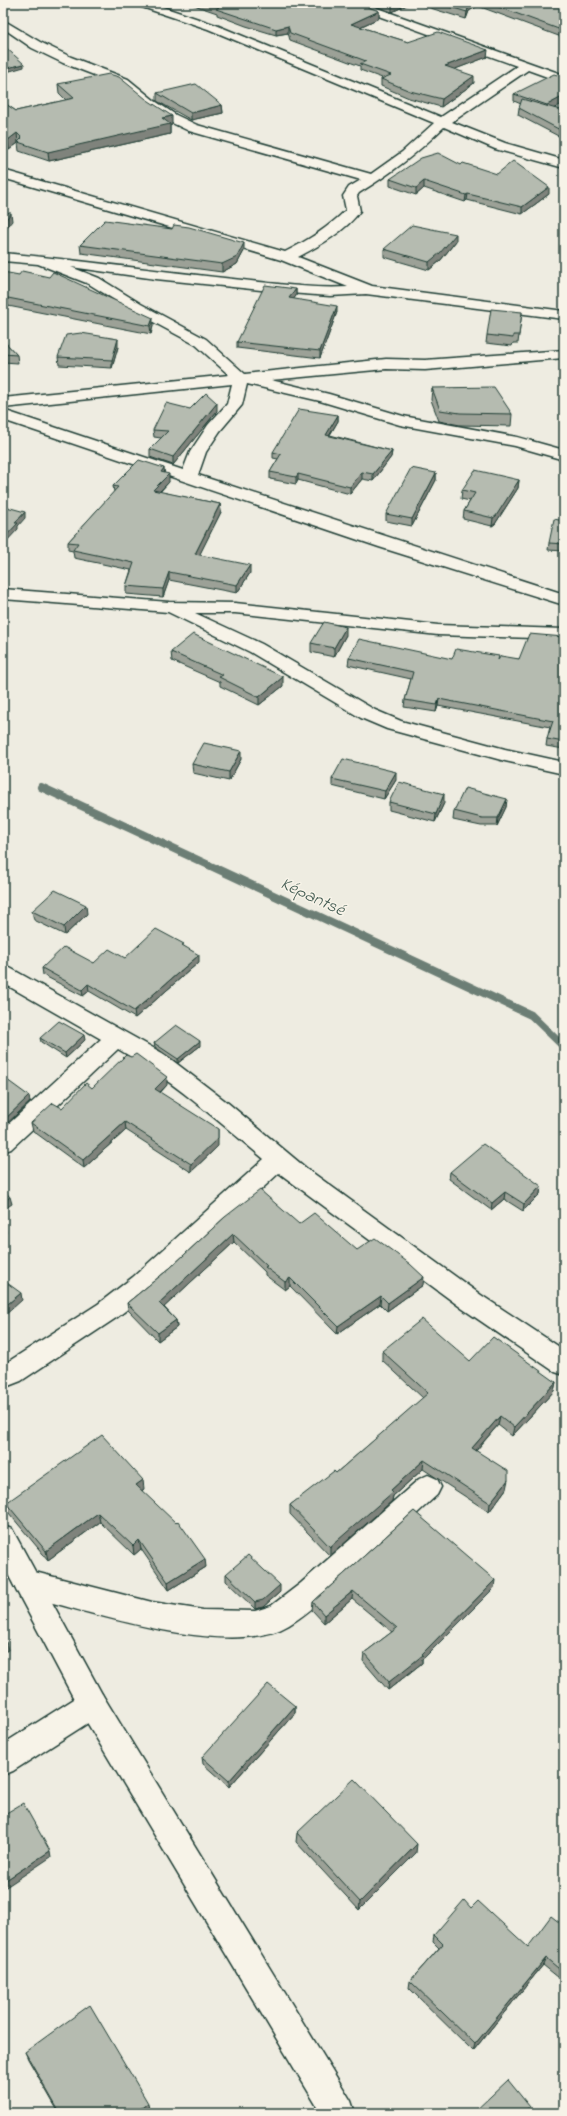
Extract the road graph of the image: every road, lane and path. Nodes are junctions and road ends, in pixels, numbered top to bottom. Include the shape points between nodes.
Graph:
1 (140, 3) edge
2 (352, 3) edge
3 (3, 23) edge
4 (526, 66) junction
5 (564, 78) edge
6 (440, 123) junction
7 (564, 164) edge
8 (3, 174) edge
9 (372, 179) junction
10 (3, 257) edge
11 (286, 257) junction
12 (42, 261) junction
13 (369, 290) junction
14 (564, 316) edge
15 (564, 354) edge
16 (241, 378) junction
17 (3, 403) edge
18 (3, 415) edge
19 (564, 454) edge
20 (189, 477) junction
21 (3, 594) edge
22 (564, 600) edge
23 (169, 606) junction
24 (564, 634) edge
25 (564, 768) edge
26 (3, 973) edge
27 (117, 1037) junction
28 (3, 1143) edge
29 (278, 1159) junction
30 (564, 1364) edge
31 (3, 1377) edge
32 (428, 1486) dead end
33 (3, 1538) edge
34 (27, 1583) junction
35 (92, 1704) junction
36 (3, 1761) edge
37 (339, 2113) edge

1 - 6 street via 212,27
2 - 4 street
3 - 9 street via 36,45 124,82 156,108 193,128
4 - 5 street
4 - 6 street
6 - 7 street via 500,146
6 - 9 street via 407,155
8 - 11 street
9 - 11 street via 354,190 350,196 353,211 348,216 316,242
10 - 12 street
11 - 13 street
12 - 13 street via 296,289 330,292
12 - 16 street via 94,281 201,342
13 - 14 street
15 - 16 street via 425,365 386,364
16 - 17 street
16 - 19 street via 324,397 400,420 517,442
16 - 20 street via 234,405 198,452
18 - 20 street
20 - 22 street
21 - 23 street
23 - 24 street via 235,608 438,630
23 - 25 street via 256,648 368,714 394,725
26 - 27 street
27 - 28 street
27 - 29 street via 156,1060 220,1109
29 - 30 street via 472,1302
29 - 31 street via 136,1289 107,1311
32 - 34 street via 312,1592 279,1616 255,1624 203,1623 152,1615
33 - 34 street
34 - 35 street
35 - 36 street
35 - 37 street

